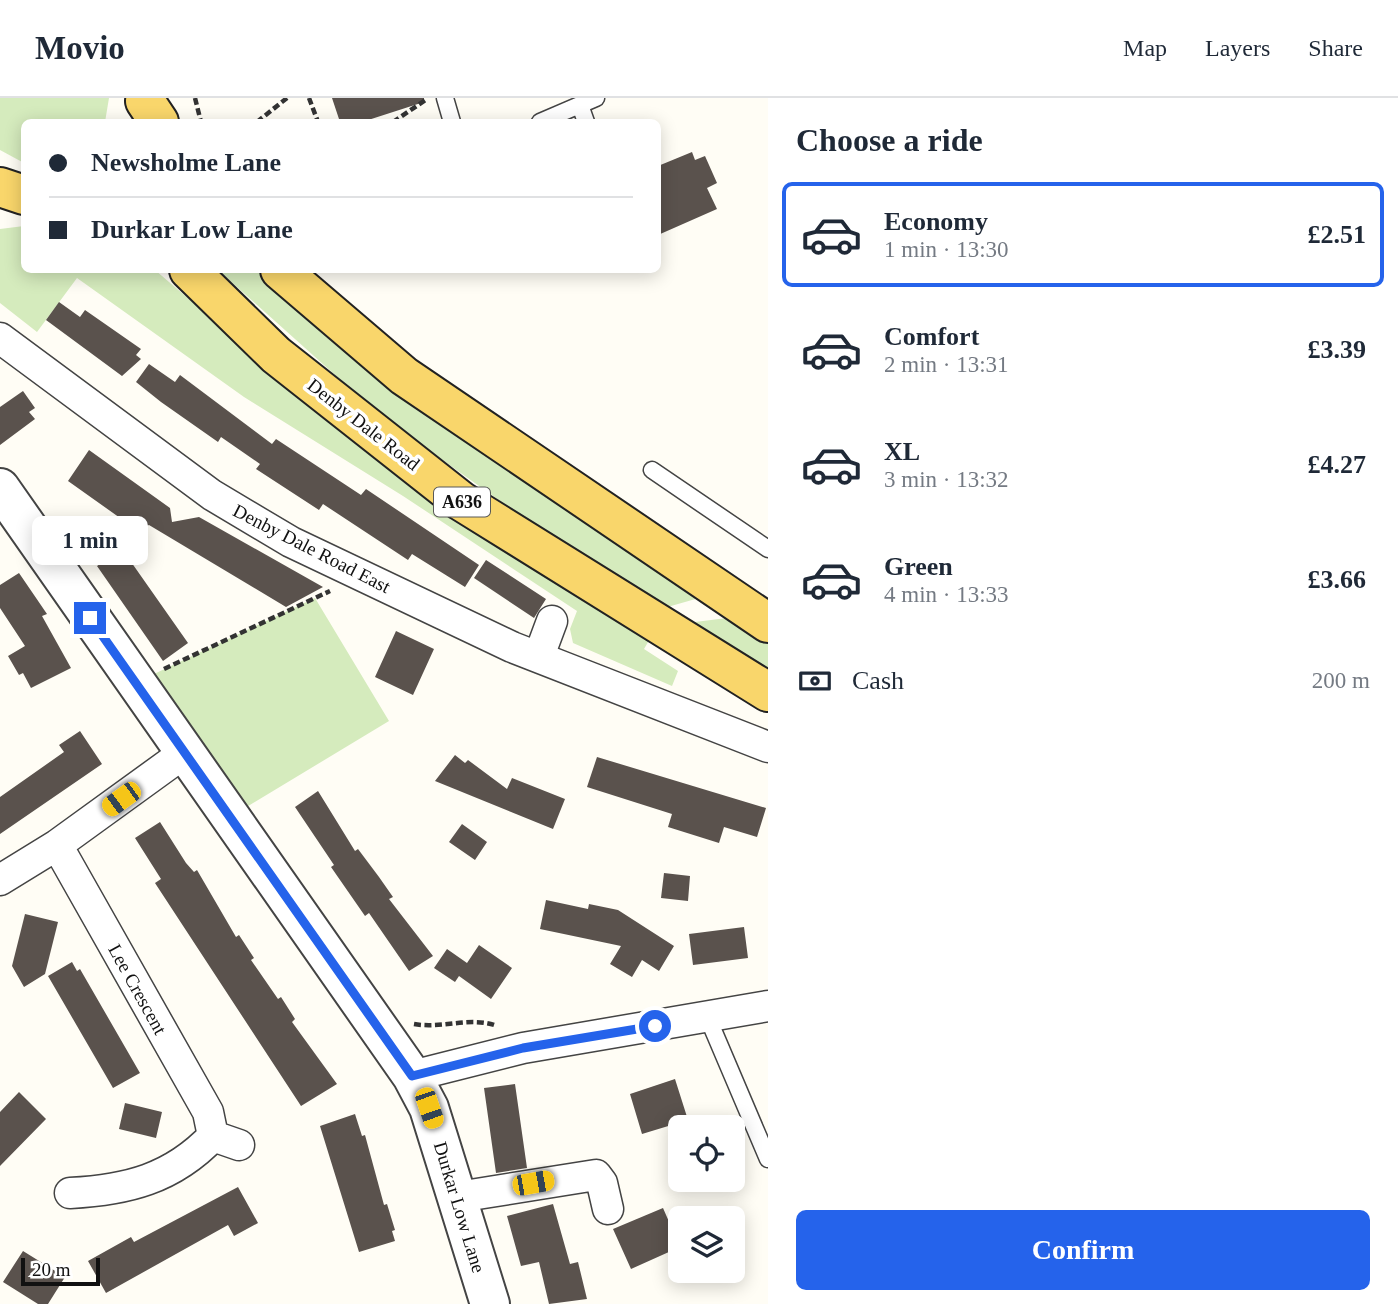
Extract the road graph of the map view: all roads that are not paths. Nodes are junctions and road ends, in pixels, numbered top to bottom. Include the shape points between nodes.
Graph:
1 (444, 98) edge
2 (596, 98) edge
3 (580, 105) junction
4 (451, 119) edge
5 (547, 119) edge
6 (585, 119) edge
7 (192, 273) edge
8 (284, 273) edge
9 (0, 338) edge
10 (652, 470) dead end
11 (0, 488) edge
12 (768, 549) edge
13 (552, 621) dead end
14 (768, 623) edge
15 (540, 656) junction
16 (768, 692) edge
17 (768, 747) edge
18 (184, 753) junction
19 (57, 845) junction
20 (0, 880) edge
21 (768, 1006) edge
22 (708, 1018) junction
23 (412, 1076) junction
24 (768, 1159) edge
25 (70, 1193) dead end
26 (458, 1197) junction
27 (608, 1209) dead end
28 (489, 1304) edge

1 - 4 lane
2 - 3 lane
3 - 5 lane
3 - 6 lane
7 - 16 main road, Denby Dale Road / A636 via 276,355 461,501
8 - 14 main road via 404,376
9 - 15 street, Denby Dale Road East via 212,495 291,542
10 - 12 lane
11 - 18 street, Durkar Low Lane
13 - 15 street
15 - 17 street, Denby Dale Road East
18 - 19 street
18 - 23 street, Durkar Low Lane
19 - 20 street
19 - 25 street, Lee Crescent via 226,1140 143,1182 114,1191
21 - 22 street
22 - 23 street via 523,1048
22 - 24 lane
23 - 26 street, Durkar Low Lane via 429,1108
26 - 27 street via 596,1175
26 - 28 street, Durkar Low Lane

